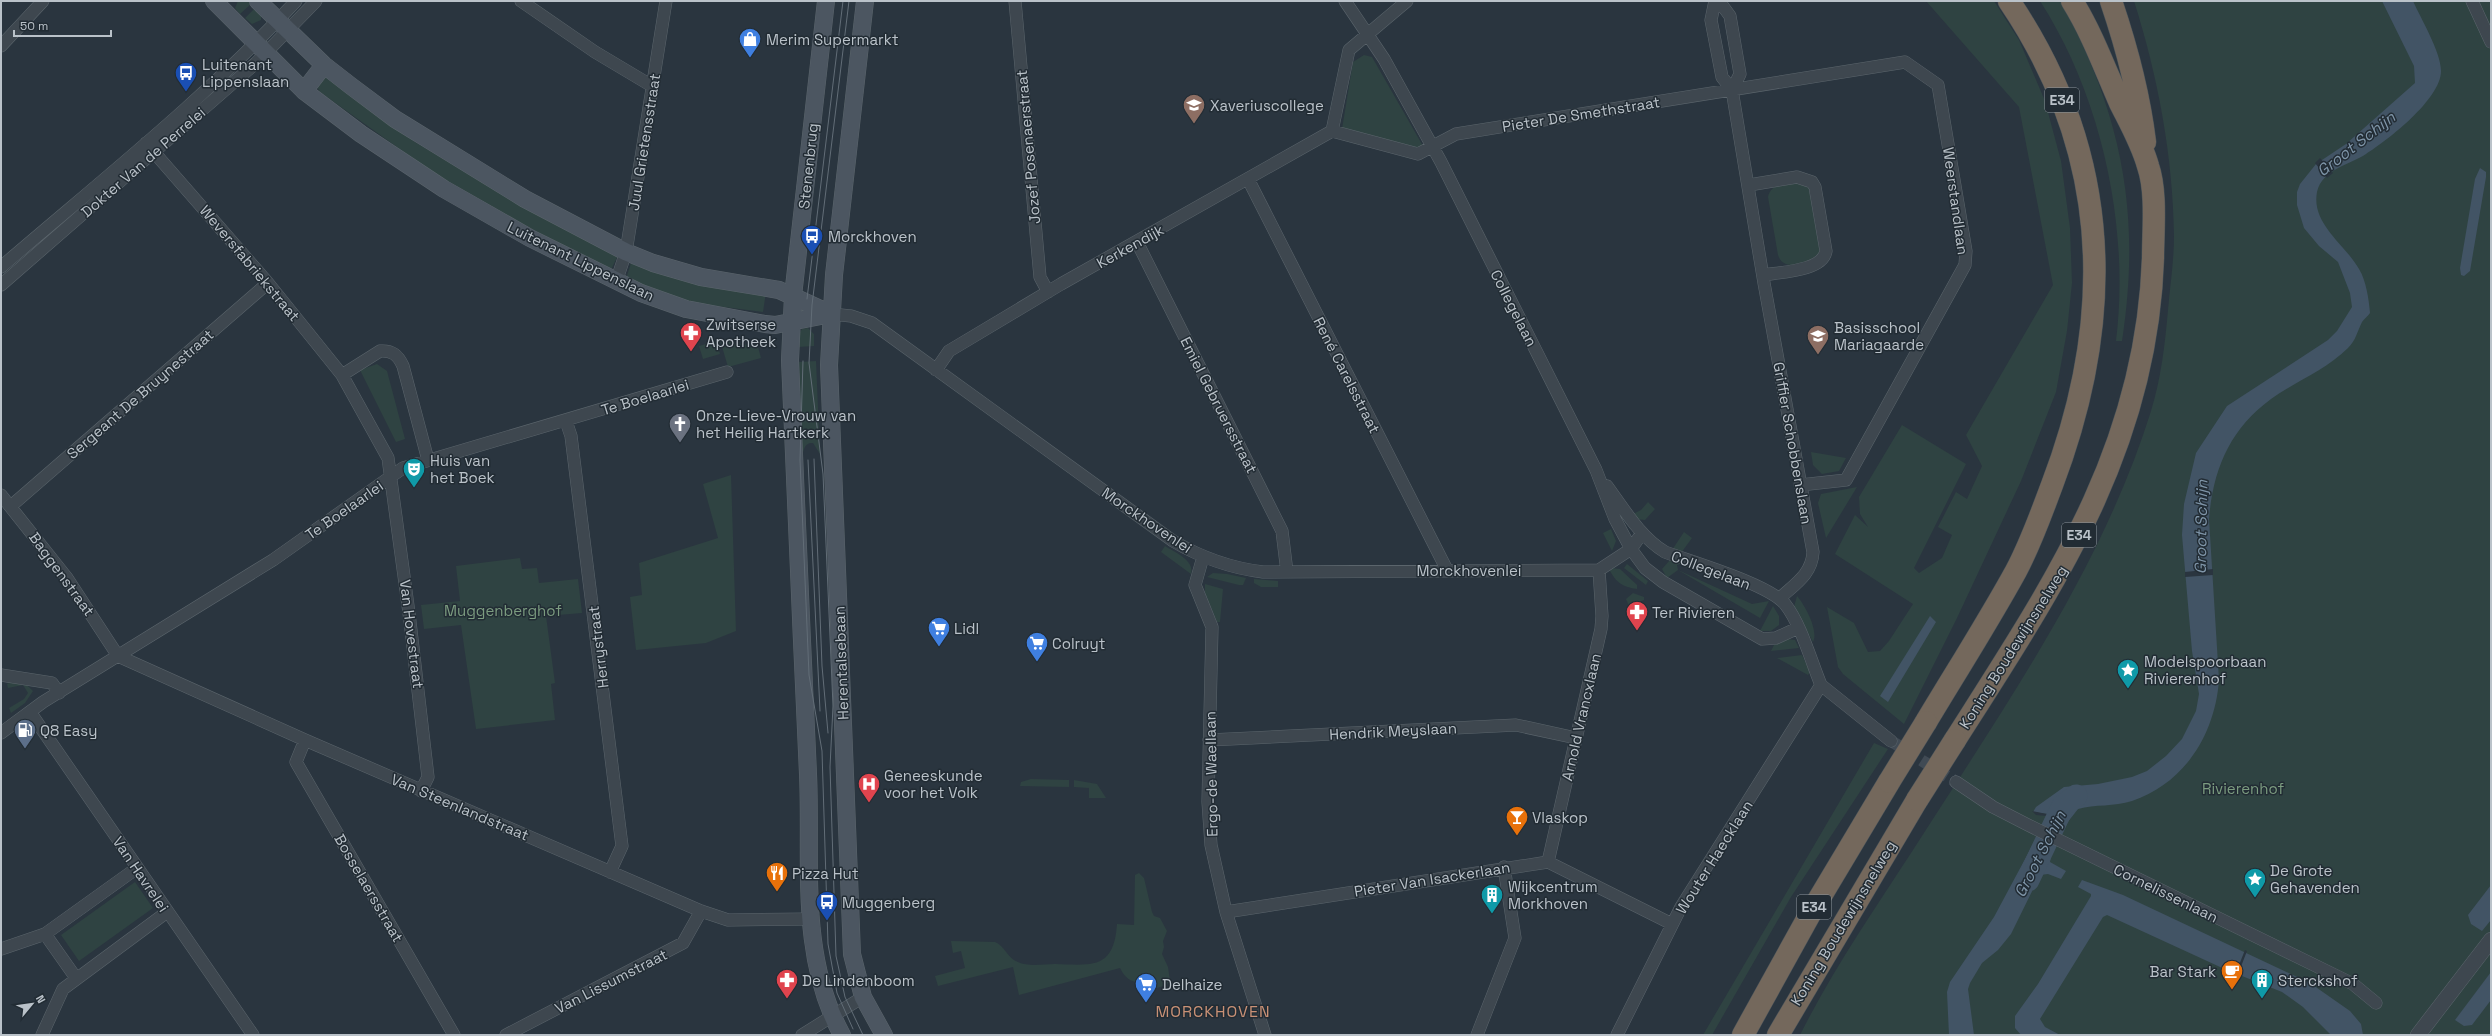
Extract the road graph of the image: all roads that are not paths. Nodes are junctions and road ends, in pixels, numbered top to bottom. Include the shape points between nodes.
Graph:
1 (43, 1) edge
2 (258, 1) edge
3 (296, 1) edge
4 (316, 1) edge
5 (521, 1) edge
6 (666, 1) edge
7 (826, 1) edge
8 (865, 1) edge
9 (1015, 1) edge
10 (1345, 1) edge
11 (1407, 1) edge
12 (1715, 1) edge
13 (1719, 1) edge
14 (2010, 1) edge
15 (2072, 1) edge
16 (2111, 1) edge
17 (2472, 1) edge
18 (218, 2) edge
19 (283, 25) junction
20 (1368, 34) junction
21 (2491, 42) edge
22 (1, 46) edge
23 (261, 48) junction
24 (324, 65) junction
25 (652, 86) junction
26 (1732, 90) junction
27 (304, 91) junction
28 (1332, 131) junction
29 (146, 143) junction
30 (1432, 146) junction
31 (154, 153) junction
32 (2149, 167) junction
33 (1248, 179) junction
34 (1749, 185) junction
35 (1137, 242) junction
36 (626, 252) junction
37 (1, 267) edge
38 (1763, 275) junction
39 (616, 282) junction
40 (268, 283) junction
41 (1, 285) edge
42 (1048, 292) junction
43 (793, 296) junction
44 (831, 321) junction
45 (792, 322) junction
46 (936, 370) junction
47 (727, 372) dead end
48 (342, 375) junction
49 (566, 420) junction
50 (428, 460) junction
51 (1596, 470) junction
52 (391, 477) junction
53 (1800, 485) junction
54 (1, 495) edge
55 (11, 506) junction
56 (1642, 533) junction
57 (1631, 549) junction
58 (1202, 557) junction
59 (1447, 570) junction
60 (1599, 570) junction
61 (1286, 572) junction
62 (1780, 598) junction
63 (1798, 628) junction
64 (118, 656) junction
65 (1, 675) edge
66 (1821, 685) junction
67 (59, 693) junction
68 (30, 712) junction
69 (1, 734) edge
70 (1576, 738) junction
71 (305, 740) junction
72 (1209, 740) junction
73 (1891, 741) tunnel mouth
74 (1956, 782) tunnel mouth
75 (421, 790) junction
76 (1548, 862) junction
77 (1504, 867) junction
78 (137, 868) junction
79 (610, 872) junction
80 (701, 911) junction
81 (167, 912) junction
82 (1226, 912) junction
83 (812, 919) junction
84 (1672, 924) junction
85 (45, 934) junction
86 (2491, 940) edge
87 (1, 949) edge
88 (76, 978) junction
89 (863, 997) junction
90 (2376, 1003) dead end
91 (831, 1016) junction
92 (42, 1035) edge
93 (253, 1035) edge
94 (454, 1035) edge
95 (506, 1035) edge
96 (802, 1035) edge
97 (842, 1035) edge
98 (884, 1035) edge
99 (1265, 1035) edge
100 (1477, 1035) edge
101 (1617, 1035) edge
102 (1743, 1035) edge
103 (1778, 1035) edge
104 (2418, 1035) edge

1 - 22 street
2 - 19 main road, Luitenant Lippenslaan
3 - 19 street, Dokter Van de Perrelei
4 - 19 street, Dokter Van de Perrelei
5 - 25 street via 589,48
6 - 25 street, Juul Grietensstraat
7 - 43 main road, Stenenbrug
8 - 44 main road
9 - 42 street, Jozef Posenaerstraat via 1040,277
10 - 20 street, Collegelaan
11 - 20 street
12 - 26 street, Griffier Schobbenslaan via 1712,20 1722,77
13 - 26 street via 1730,16 1740,74
14 - 102 highway, Koning Boudewijnsnelweg / E34, bridge via 2051,75 2076,142 2093,226 2095,311 2085,379 2074,420 2034,532 2016,570 1810,914
15 - 32 highway, Koning Boudewijnsnelweg / E34 via 2092,39
16 - 32 highway via 2139,93
17 - 21 street
18 - 23 main road, Luitenant Lippenslaan
19 - 23 street, Dokter Van de Perrelei
19 - 24 main road, Luitenant Lippenslaan
20 - 28 street via 1349,50
20 - 30 street, Collegelaan
23 - 27 main road, Luitenant Lippenslaan
23 - 29 street, Dokter Van de Perrelei
23 - 31 street, Dokter Van de Perrelei
24 - 27 main road
24 - 36 main road, Luitenant Lippenslaan via 395,119 463,162 525,199
25 - 36 street, Juul Grietensstraat
26 - 30 street, Pieter De Smethstraat via 1456,134
26 - 34 street, Griffier Schobbenslaan
26 - 53 street, Weerstandlaan via 1905,62 1938,85 1942,108 1966,251 1965,265 1846,480
27 - 39 main road, Luitenant Lippenslaan via 361,134 444,189 530,238
28 - 30 street via 1418,154
28 - 33 street, Kerkendijk
29 - 31 street, Weversfabriekstraat
29 - 37 street, Dokter Van de Perrelei
30 - 51 street, Collegelaan
31 - 40 street, Weversfabriekstraat
31 - 41 street, Dokter Van de Perrelei
32 - 103 highway, Koning Boudewijnsnelweg / E34, bridge via 2153,225 2149,306 2138,376 2116,449 2100,491 2068,556 1838,930
33 - 35 street, Kerkendijk
33 - 59 street, René Carelsstraat
34 - 38 street, Griffier Schobbenslaan
34 - 38 street via 1797,177 1812,182 1826,251 1823,260 1814,266
35 - 42 street, Kerkendijk
35 - 61 street, Emiel Gebruersstraat via 1282,531
36 - 39 street, Juul Grietensstraat
36 - 43 main road, Luitenant Lippenslaan via 678,272 779,290
38 - 53 street, Griffier Schobbenslaan
39 - 45 main road, Luitenant Lippenslaan via 686,309 775,325
40 - 48 street, Weversfabriekstraat
40 - 55 street, Sergeant De Bruynestraat
42 - 46 street, Kerkendijk via 949,351
43 - 44 main road, Luitenant Lippenslaan
43 - 45 main road, Stenenbrug
44 - 45 main road, Luitenant Lippenslaan
44 - 46 street, Morckhovenlei via 851,316 872,323
44 - 89 main road, Herentalsebaan via 829,365 850,937 854,966
45 - 83 main road, Stenenbrug via 790,355 809,781
46 - 58 street, Morckhovenlei via 1173,541
47 - 49 street, Te Boelaarlei
48 - 50 street via 380,351 386,350 396,354 403,366
48 - 52 street, Weversfabriekstraat via 388,458
49 - 50 street, Te Boelaarlei
49 - 79 street, Herrystraat via 571,436 622,846
50 - 52 street, Te Boelaarlei via 403,468
51 - 56 street, Collegelaan
51 - 57 street, Collegelaan via 1615,519
52 - 64 street, Te Boelaarlei via 273,560
52 - 75 street, Van Hovestraat via 428,777
53 - 62 street, Griffier Schobbenslaan via 1813,560 1806,575
54 - 55 street, Baggenstraat
55 - 64 street, Baggenstraat via 67,578
56 - 57 street
56 - 62 street, Collegelaan via 1665,552 1721,572
57 - 60 street
57 - 63 street, Collegelaan via 1653,575 1754,636 1769,640
58 - 61 street, Morckhovenlei via 1245,570
58 - 72 street, Ergo-de Waellaan via 1195,585 1212,627
59 - 60 street, Morckhovenlei
59 - 61 street, Morckhovenlei
60 - 70 street, Arnold Vrancxlaan via 1601,629
62 - 63 street
63 - 66 street
64 - 67 street, Te Boelaarlei
64 - 71 street, Van Steenlandstraat
65 - 67 street via 52,683
66 - 73 street
66 - 84 street, Wouter Haecklaan
67 - 68 street, Te Boelaarlei
68 - 69 street, Te Boelaarlei
68 - 78 street, Van Havrelei
70 - 72 street, Hendrik Meyslaan via 1516,726
70 - 76 street, Arnold Vrancxlaan
71 - 75 street, Van Steenlandstraat
71 - 94 street, Bosselaersstraat via 296,762
72 - 82 street, Ergo-de Waellaan via 1208,802 1211,845
74 - 90 street, Cornelissenlaan via 1993,807 2071,847 2353,984
75 - 79 street, Van Steenlandstraat
76 - 77 street, Pieter Van Isackerlaan
76 - 84 street
77 - 82 street, Pieter Van Isackerlaan
77 - 100 street via 1515,938
78 - 81 street, Van Havrelei
78 - 85 street
79 - 80 street, Van Steenlandstraat
80 - 83 street, Van Steenlandstraat via 728,920
80 - 95 street, Van Lissumstraat via 683,943
81 - 88 street
81 - 93 street, Van Havrelei
82 - 99 street, Ergo-de Waellaan
83 - 91 main road via 817,970
84 - 101 street, Wouter Haecklaan
85 - 87 street
85 - 88 street
86 - 104 street
88 - 92 street via 63,989
89 - 91 street
89 - 98 main road, Herentalsebaan
91 - 96 street
91 - 97 main road

